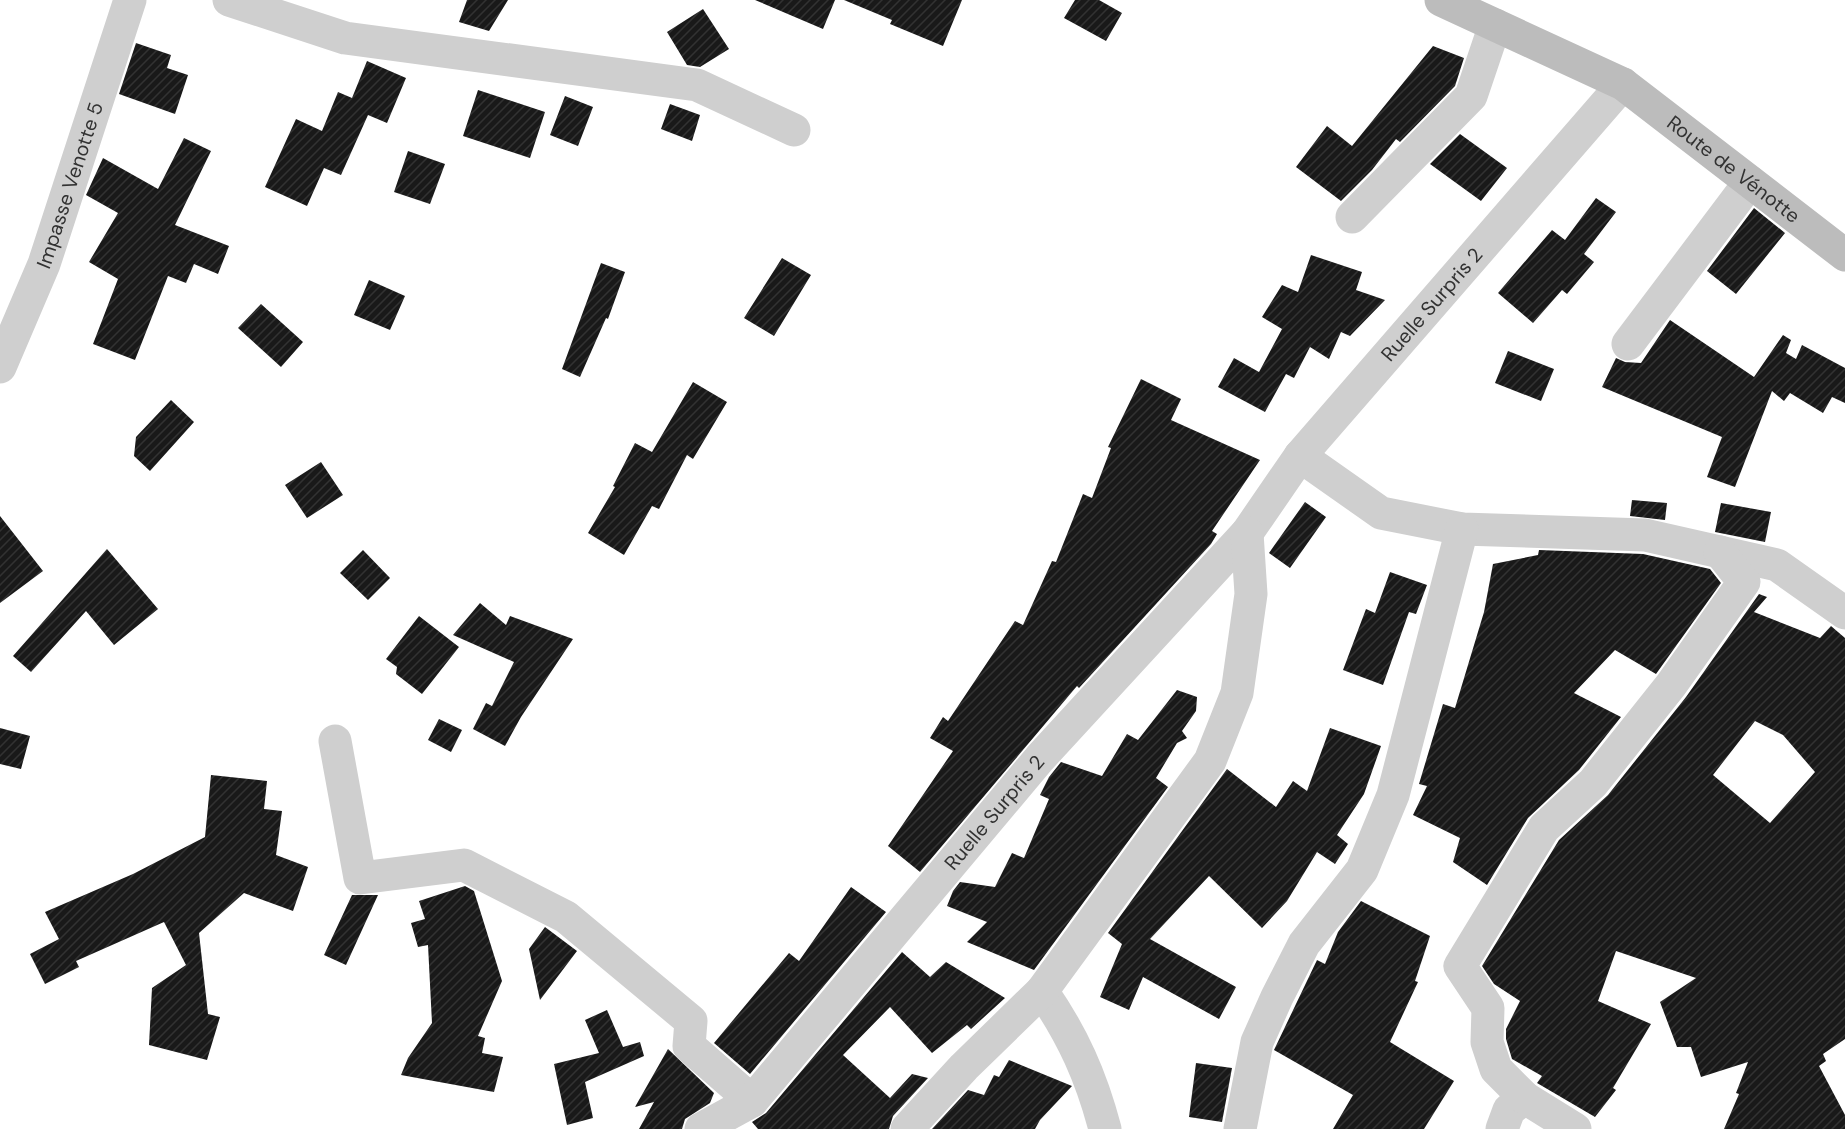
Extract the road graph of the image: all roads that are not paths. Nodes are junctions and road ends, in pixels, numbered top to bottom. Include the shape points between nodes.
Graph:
1 (129, 0) edge
2 (229, 0) edge
3 (1441, 0) edge
4 (1495, 25) junction
5 (1623, 84) junction
6 (794, 130) dead end
7 (1750, 182) junction
8 (1352, 217) dead end
9 (1845, 255) edge
10 (1628, 344) dead end
11 (0, 367) edge
12 (1300, 456) junction
13 (1462, 530) junction
14 (1246, 533) junction
15 (1720, 552) junction
16 (1845, 613) edge
17 (335, 741) dead end
18 (1042, 990) junction
19 (1525, 1098) junction
20 (752, 1101) junction
21 (703, 1128) edge
22 (907, 1129) edge
23 (1105, 1129) edge
24 (1240, 1129) edge
25 (1502, 1129) edge
26 (1575, 1129) edge

1 - 11 street, Impasse Venotte 5 via 44,264
2 - 6 street via 345,38 697,85
3 - 4 street, Route de Vénotte
4 - 5 street, Route de Vénotte
4 - 8 street via 1472,96
5 - 7 street, Route de Vénotte
5 - 12 street, Ruelle Surpris 2
7 - 9 street, Route de Vénotte
7 - 10 street
12 - 13 street via 1381,513
12 - 14 street, Ruelle Surpris 2
13 - 15 street via 1645,535
13 - 24 street via 1393,795 1362,870 1304,944 1277,997 1257,1042
14 - 18 street via 1251,594 1237,693 1210,761
14 - 20 street, Ruelle Surpris 2 via 1040,758
15 - 16 street via 1777,565
15 - 19 street via 1744,582 1671,685 1593,783 1544,828 1460,966 1488,1008 1487,1042 1497,1069
17 - 20 street via 360,878 464,865 566,917 691,1021 689,1046
18 - 22 street
18 - 23 street via 1069,1030 1095,1090
19 - 25 street via 1509,1110
19 - 26 street
20 - 21 street

